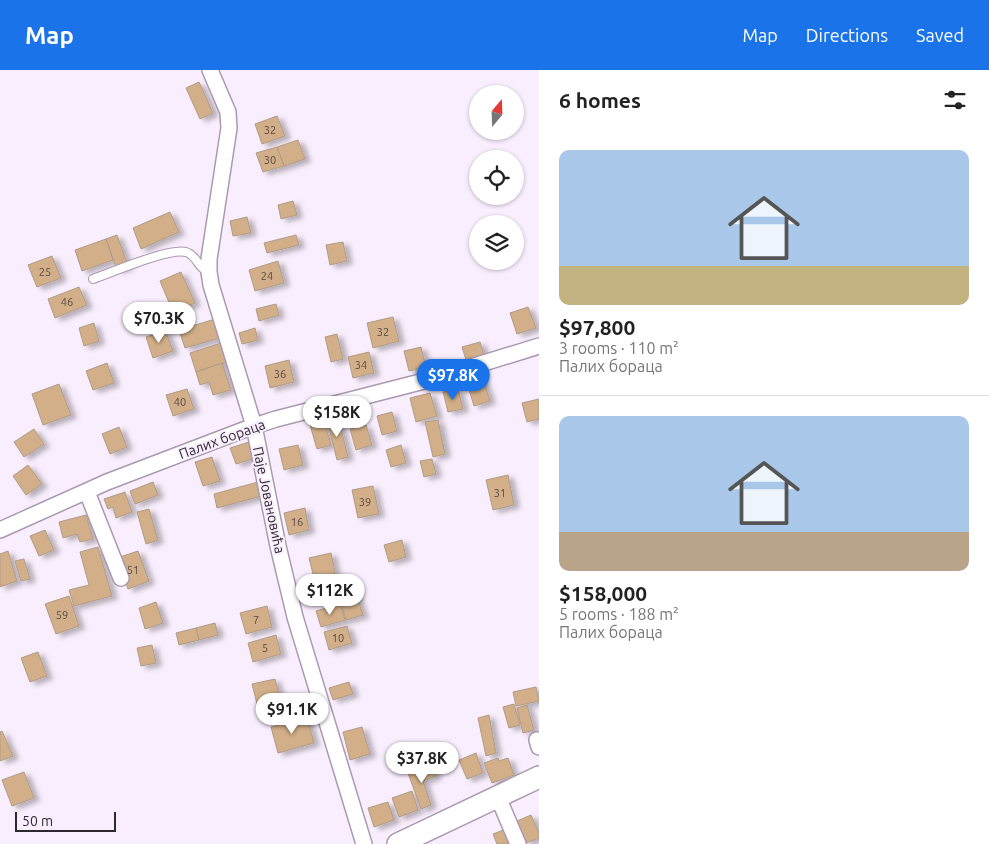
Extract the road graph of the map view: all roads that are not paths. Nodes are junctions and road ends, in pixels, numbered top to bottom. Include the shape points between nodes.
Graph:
1 (210, 70) edge
2 (209, 272) junction
3 (93, 279) dead end
4 (539, 346) edge
5 (254, 426) junction
6 (87, 492) junction
7 (0, 530) edge
8 (121, 578) dead end
9 (539, 777) edge
10 (498, 797) junction
11 (364, 844) edge
12 (398, 844) edge
13 (518, 844) edge

1 - 2 street, Паје Јовановића via 228,112 229,128
2 - 3 lane via 184,252 163,254
2 - 5 street, Паје Јовановића
4 - 5 street, Палих бораца via 432,380
5 - 6 street, Палих бораца
5 - 11 street, Паје Јовановића via 295,617
6 - 7 street, Палих бораца
6 - 8 street
9 - 10 street
10 - 12 street
10 - 13 street

